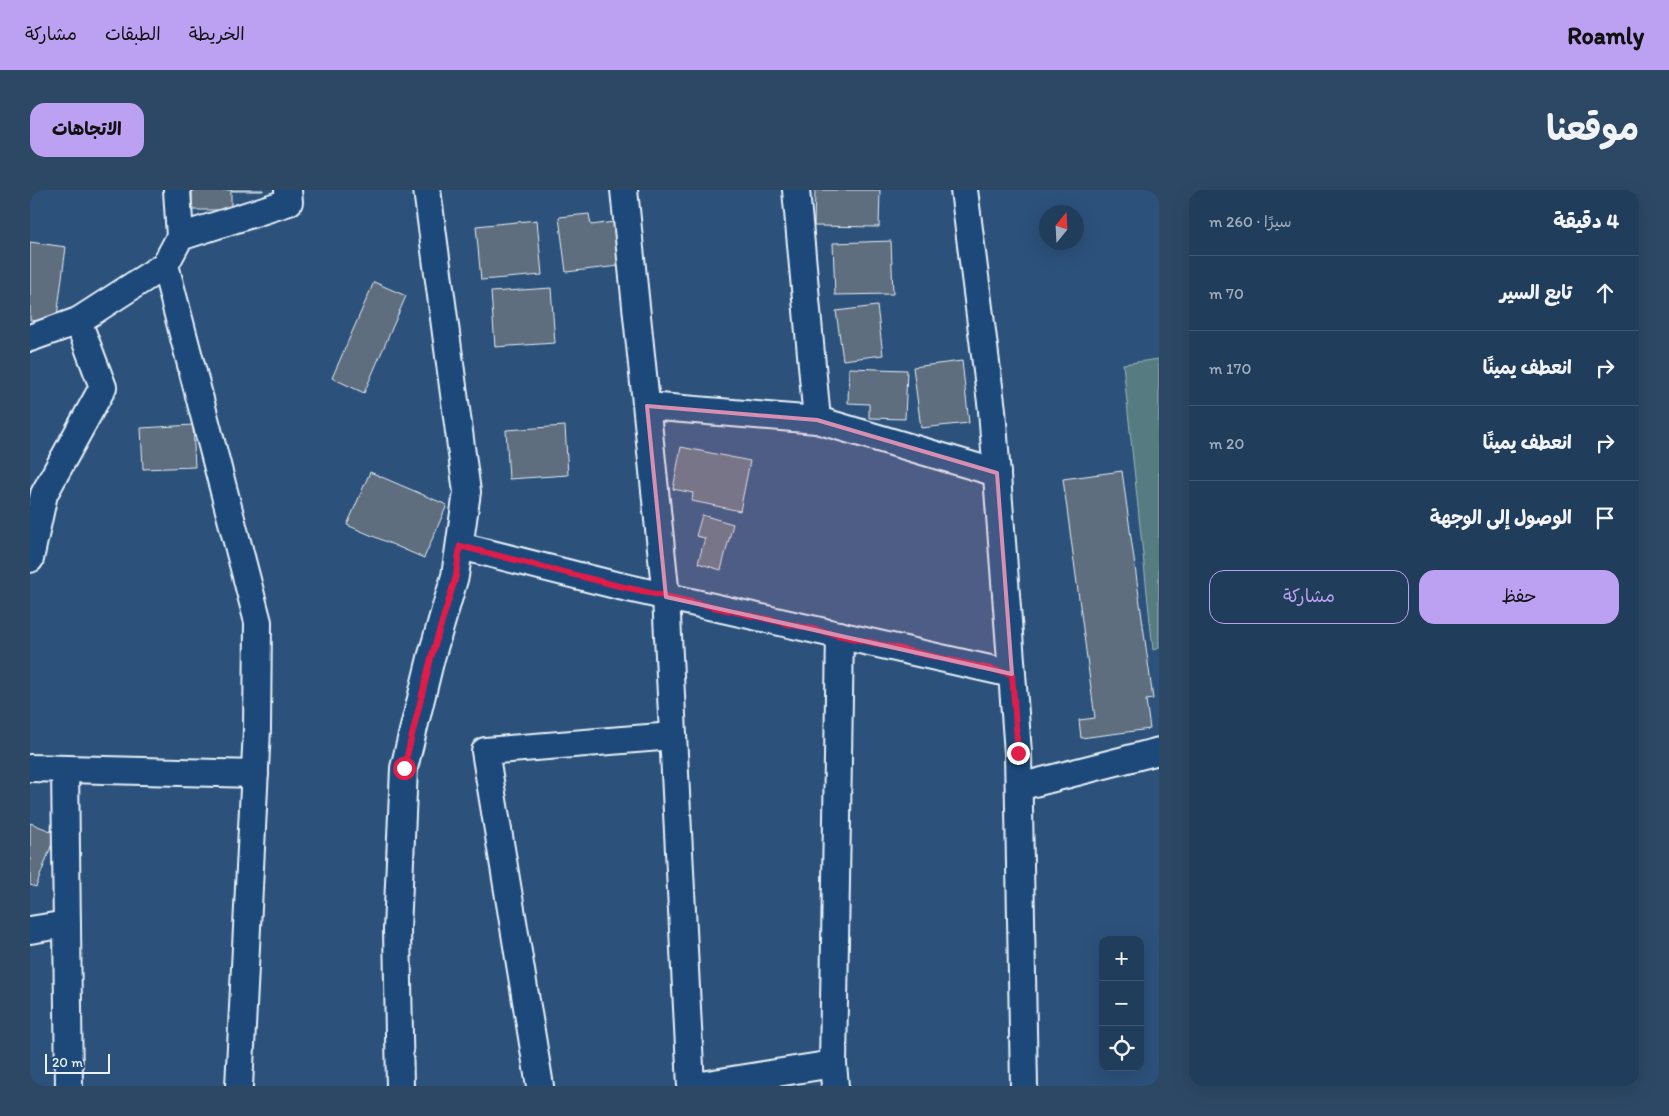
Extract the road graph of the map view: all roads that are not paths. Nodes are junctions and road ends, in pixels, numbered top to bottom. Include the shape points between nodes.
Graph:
1 (177, 190) edge
2 (288, 190) edge
3 (427, 190) edge
4 (624, 190) edge
5 (796, 190) edge
6 (964, 190) edge
7 (180, 237) junction
8 (165, 265) junction
9 (78, 321) junction
10 (30, 338) edge
11 (647, 406) junction
12 (817, 420) junction
13 (997, 473) junction
14 (460, 546) junction
15 (30, 559) edge
16 (666, 597) junction
17 (840, 635) junction
18 (1012, 674) junction
19 (673, 736) junction
20 (1159, 752) edge
21 (30, 768) edge
22 (65, 769) junction
23 (255, 774) junction
24 (1019, 787) junction
25 (67, 924) junction
26 (30, 930) edge
27 (834, 1075) edge
28 (68, 1086) edge
29 (239, 1086) edge
30 (400, 1086) edge
31 (540, 1086) edge
32 (693, 1086) edge
33 (1024, 1086) edge

1 - 7 street
2 - 7 street via 289,202
3 - 14 street via 467,492
4 - 11 street
5 - 12 street
6 - 13 street
7 - 8 street
8 - 9 street
8 - 23 street via 258,622
9 - 10 street
9 - 15 street via 102,387 44,494
11 - 12 street
11 - 16 street
12 - 13 street
13 - 18 street
14 - 16 street
14 - 30 street via 456,576 431,658 404,768 397,930
16 - 17 street
16 - 19 street
17 - 18 street
17 - 27 street
18 - 24 street
19 - 31 street via 485,751
19 - 32 street
20 - 24 street
21 - 22 street
22 - 23 street
22 - 25 street
23 - 29 street
24 - 33 street
25 - 26 street
25 - 28 street
27 - 32 street

